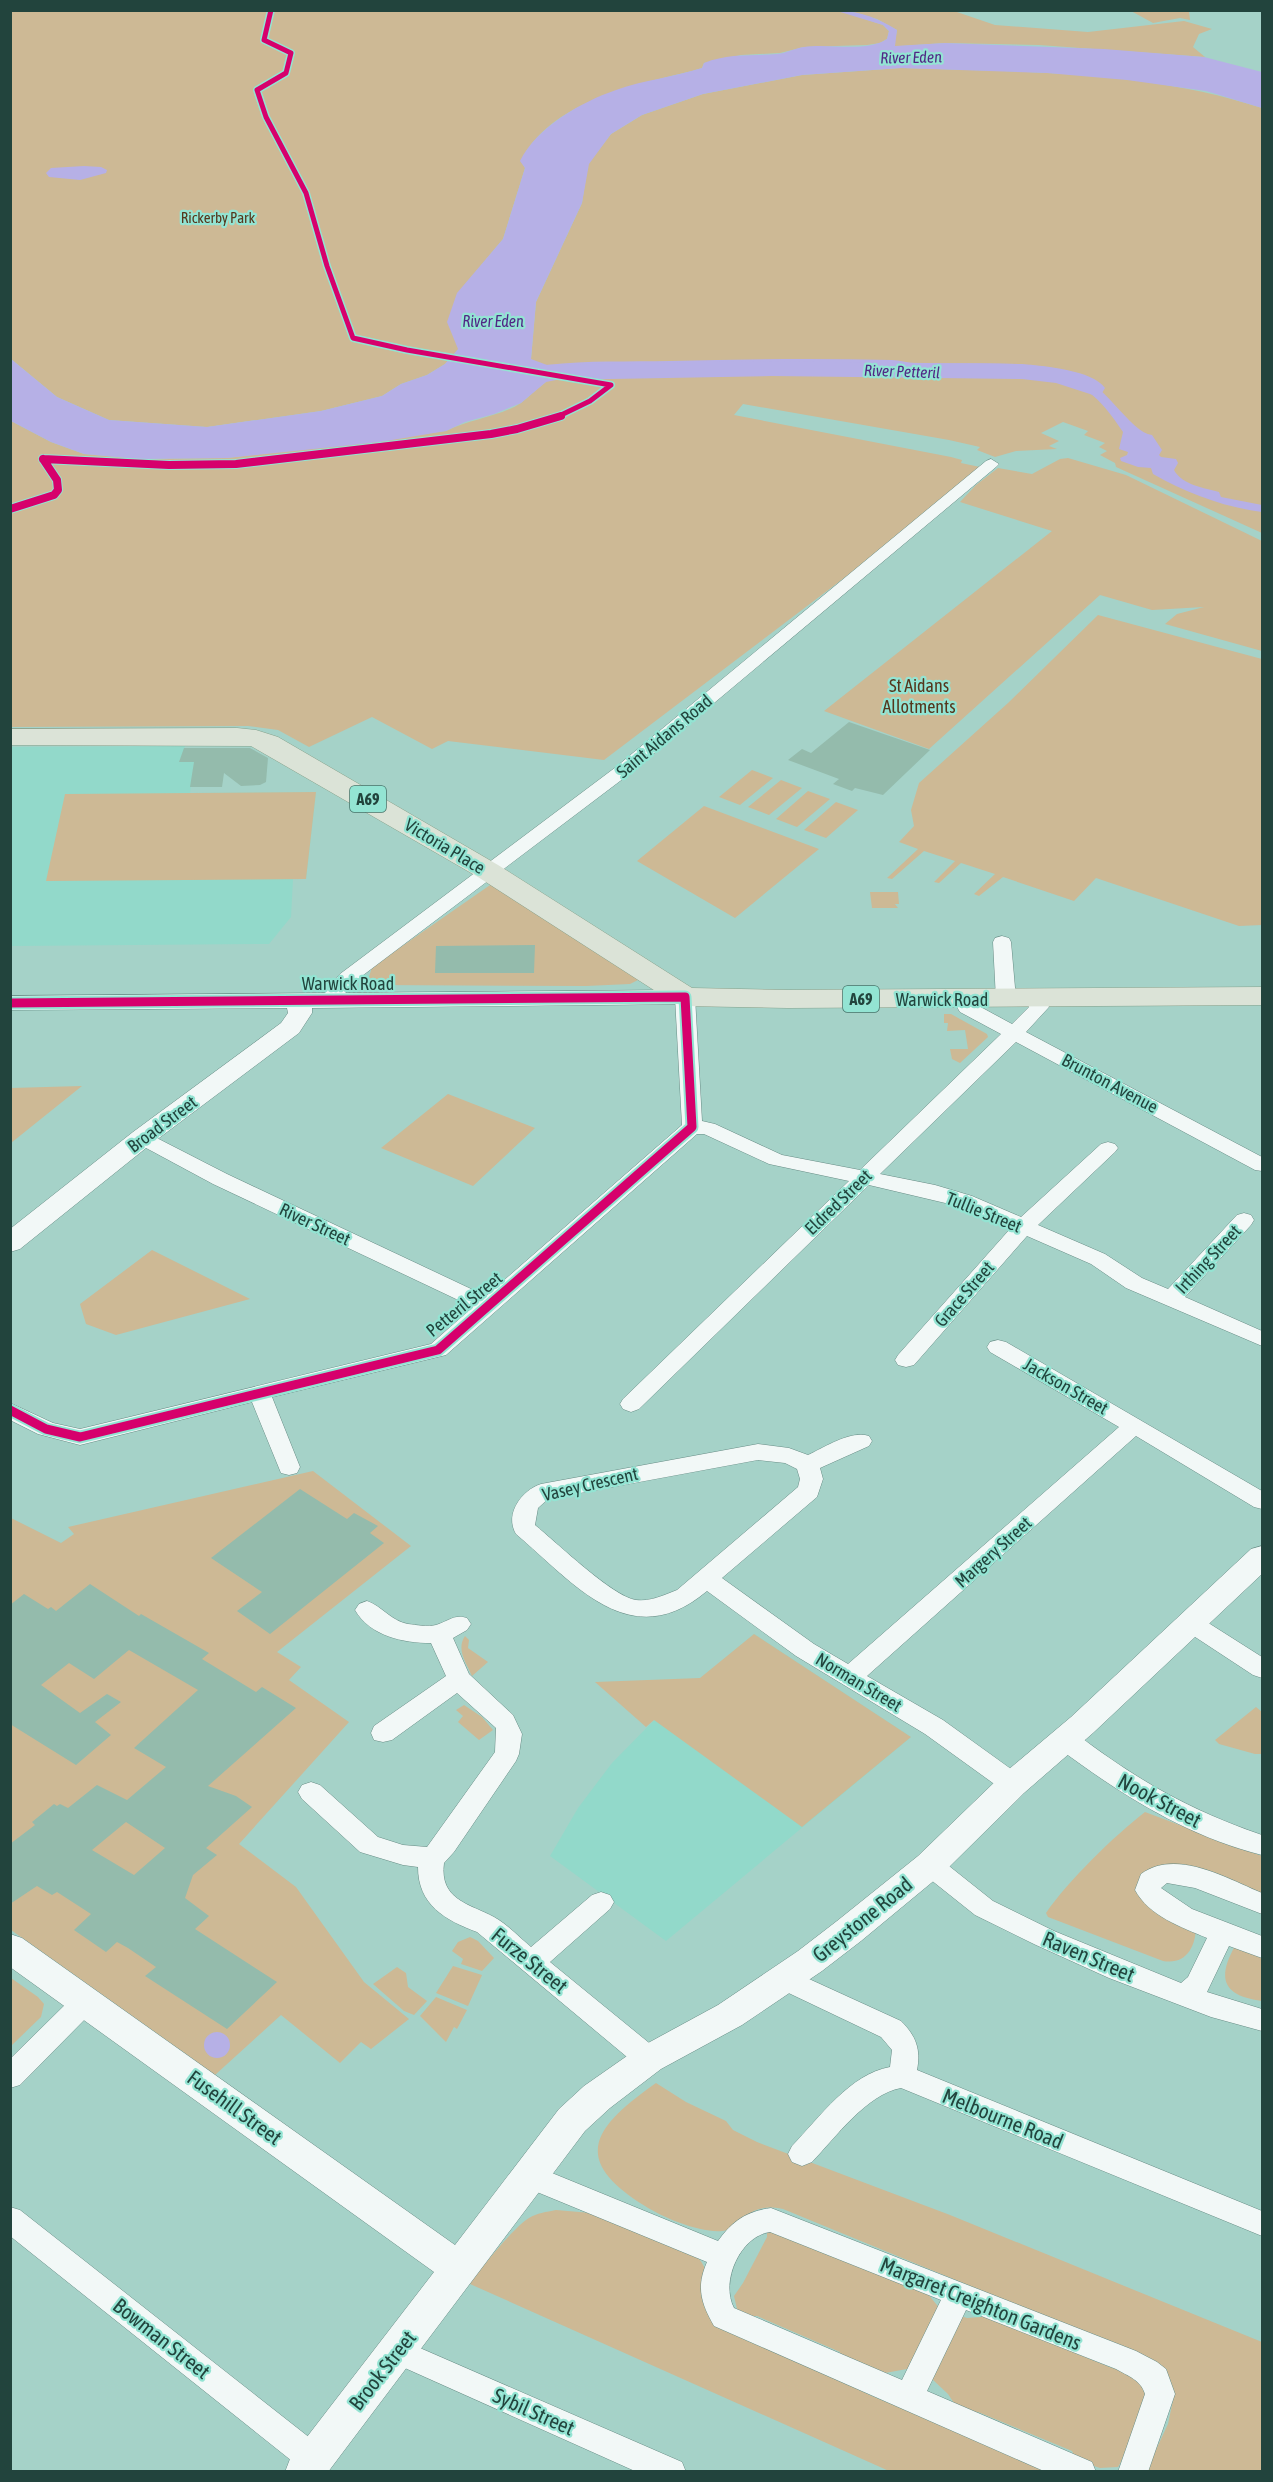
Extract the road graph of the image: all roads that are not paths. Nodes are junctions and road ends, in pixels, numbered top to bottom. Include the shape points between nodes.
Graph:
1 (991, 464) dead end
2 (10, 737) edge
3 (488, 871) junction
4 (1002, 942) dead end
5 (1263, 996) edge
6 (685, 997) junction
7 (330, 998) junction
8 (1037, 998) junction
9 (299, 999) junction
10 (962, 999) junction
11 (1006, 999) junction
12 (10, 1003) edge
13 (1015, 1032) junction
14 (692, 1127) junction
15 (142, 1138) junction
16 (1108, 1148) dead end
17 (1263, 1166) edge
18 (862, 1179) junction
19 (1244, 1220) dead end
20 (1023, 1227) junction
21 (10, 1243) edge
22 (1172, 1298) junction
23 (489, 1306) junction
24 (1263, 1339) edge
25 (998, 1347) dead end
26 (906, 1360) dead end
27 (260, 1394) junction
28 (631, 1404) dead end
29 (10, 1410) edge
30 (1134, 1426) junction
31 (861, 1441) dead end
32 (807, 1464) junction
33 (289, 1467) dead end
34 (1263, 1501) edge
35 (1263, 1557) edge
36 (707, 1579) junction
37 (367, 1610) dead end
38 (1191, 1623) junction
39 (1263, 1669) edge
40 (850, 1677) junction
41 (459, 1679) junction
42 (383, 1733) dead end
43 (1066, 1740) junction
44 (1013, 1784) junction
45 (311, 1792) dead end
46 (1263, 1845) edge
47 (433, 1858) junction
48 (930, 1865) junction
49 (601, 1902) dead end
50 (1263, 1904) edge
51 (1223, 1931) junction
52 (1263, 1947) edge
53 (10, 1948) edge
54 (533, 1961) junction
55 (785, 1979) junction
56 (1186, 1995) junction
57 (87, 2000) junction
58 (1263, 2020) edge
59 (649, 2059) junction
60 (902, 2076) junction
61 (10, 2077) edge
62 (802, 2154) dead end
63 (530, 2176) junction
64 (10, 2219) edge
65 (1263, 2224) edge
66 (724, 2256) junction
67 (459, 2269) junction
68 (960, 2294) junction
69 (397, 2351) junction
70 (909, 2398) junction
71 (309, 2465) edge
72 (671, 2472) edge
73 (1081, 2472) edge
74 (1134, 2472) edge

1 - 3 street, Saint Aidans Road via 622,771
2 - 3 main road, Victoria Place / A69 via 256,738 312,766
3 - 6 main road, Victoria Place / A69
3 - 7 street, Saint Aidans Road via 347,978
4 - 11 street
5 - 8 main road, Warwick Road / A69
6 - 7 street, Warwick Road
6 - 10 main road, Warwick Road / A69
6 - 14 street
7 - 9 street, Warwick Road
8 - 11 main road, Warwick Road / A69
8 - 13 street, Eldred Street via 1039,1007
9 - 12 street, Warwick Road
9 - 15 street, Broad Street via 300,1013 290,1028
10 - 11 main road, Warwick Road / A69
10 - 13 street, Brunton Avenue via 967,1008
13 - 17 street, Brunton Avenue
13 - 18 street, Eldred Street
14 - 18 street, Tullie Street via 708,1128 776,1160
14 - 23 street, Petteril Street
15 - 21 street, Broad Street
15 - 23 street, River Street
16 - 20 street, Grace Street
18 - 20 street, Tullie Street via 935,1192
18 - 28 street, Eldred Street
19 - 22 street, Irthing Street
20 - 22 street, Tullie Street via 1098,1259 1134,1283
20 - 26 street, Grace Street
22 - 24 street, Tullie Street
23 - 27 street, Petteril Street via 438,1350
25 - 30 street, Jackson Street
27 - 29 street, Petteril Street via 80,1437 46,1429
27 - 33 street
30 - 34 street, Jackson Street
30 - 40 street, Margery Street
31 - 32 street
32 - 36 street, Vasey Crescent via 812,1476 809,1491
32 - 36 street, Vasey Crescent via 793,1456 758,1452 541,1492 527,1505 524,1528 609,1599 633,1609 669,1604
35 - 38 street, Greystone Road
36 - 40 street, Norman Street via 805,1650
37 - 41 street via 384,1627 398,1632 449,1629
38 - 39 street
38 - 43 street, Greystone Road
40 - 44 street, Norman Street via 934,1727
41 - 42 street
41 - 47 street via 505,1722 510,1744 507,1754
43 - 44 street, Greystone Road
43 - 46 street, Nook Street via 1146,1796 1193,1820
44 - 48 street, Greystone Road
45 - 47 street via 369,1845 403,1856
47 - 54 street, Furze Street via 431,1874 442,1903 486,1925
48 - 55 street, Greystone Road
48 - 56 street, Raven Street via 984,1908 1118,1970
49 - 54 street
50 - 51 street via 1181,1874 1166,1872 1150,1881 1148,1890 1160,1904
51 - 52 street
51 - 56 street via 1202,1977
53 - 57 street, Fusehill Street
54 - 59 street, Furze Street
55 - 59 street, Greystone Road via 701,2032
55 - 60 street via 891,2029 903,2040 906,2054
56 - 58 street, Raven Street
57 - 61 street
57 - 67 street, Fusehill Street
59 - 63 street, Greystone Road via 572,2120
60 - 62 street via 881,2080 855,2099
60 - 65 street, Melbourne Road
63 - 66 street
63 - 67 street, Greystone Road
64 - 71 street, Bowman Street
66 - 68 street, Margaret Creighton Gardens via 748,2227 771,2220
66 - 70 street, Margaret Creighton Gardens via 714,2287 724,2318
67 - 69 street, Brook Street
68 - 70 street
68 - 74 street, Margaret Creighton Gardens via 1126,2360 1156,2379 1160,2394
69 - 71 street, Brook Street
69 - 72 street, Sybil Street
70 - 73 street, Margaret Creighton Gardens

